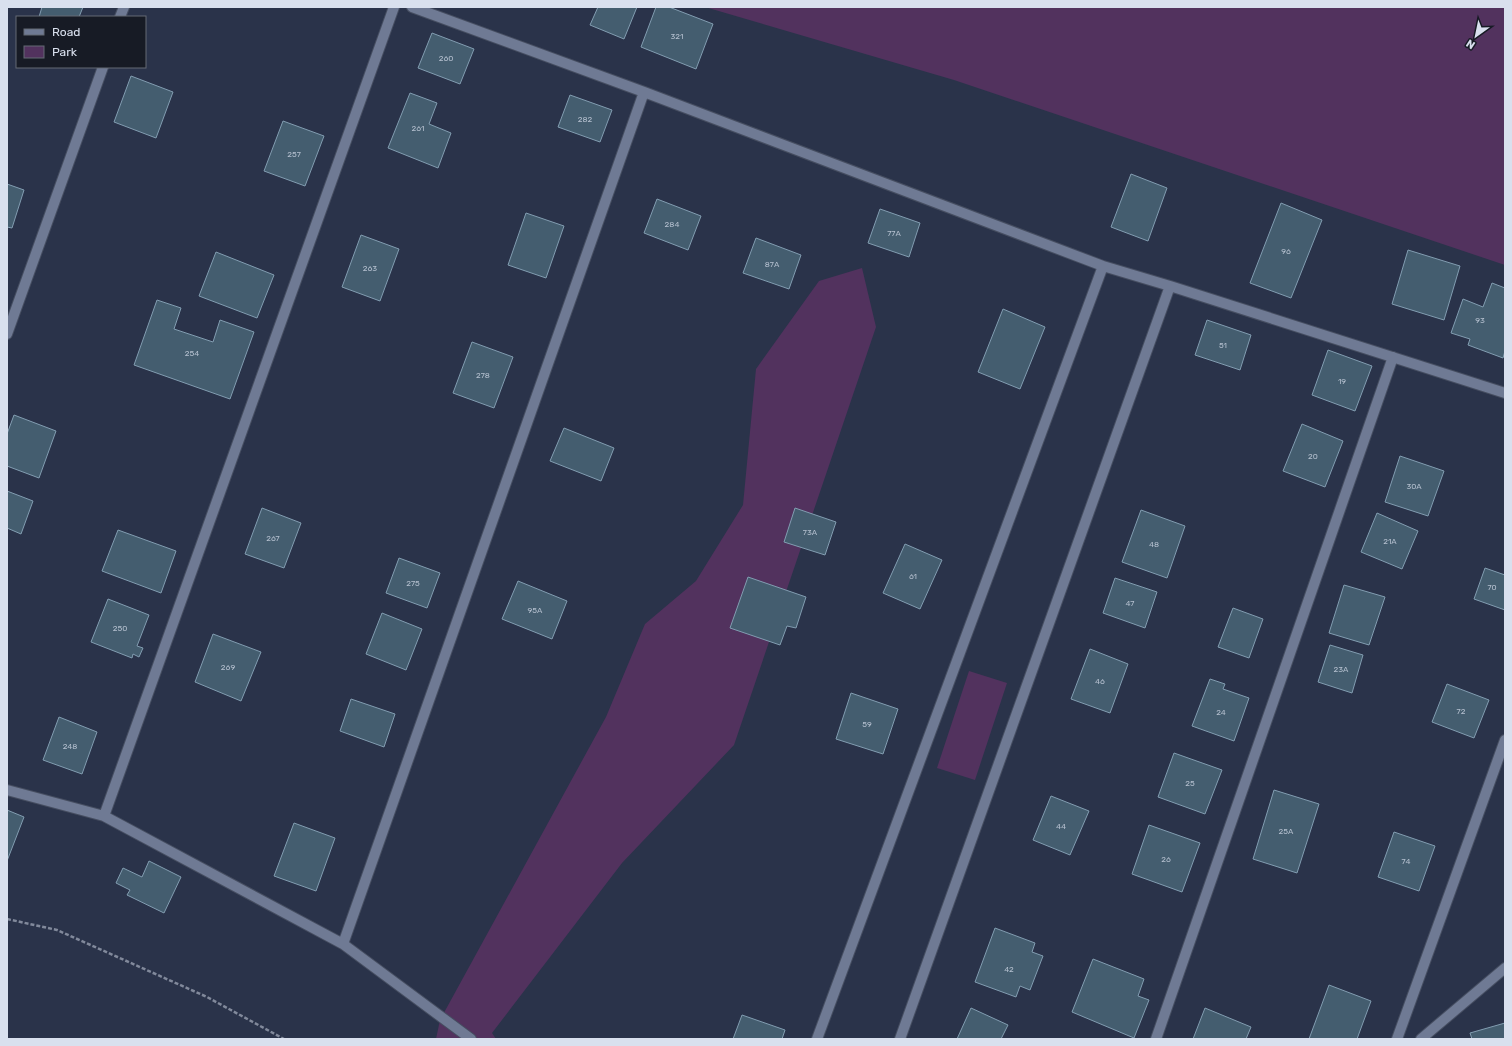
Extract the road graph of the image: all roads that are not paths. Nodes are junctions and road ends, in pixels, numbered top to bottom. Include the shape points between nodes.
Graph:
1 (394, 7) edge
2 (412, 7) edge
3 (102, 68) edge
4 (644, 92) junction
5 (1103, 266) junction
6 (1170, 286) junction
7 (7, 334) edge
8 (1393, 357) junction
9 (1505, 393) edge
10 (1505, 740) edge
11 (7, 790) edge
12 (104, 816) junction
13 (343, 944) junction
14 (1505, 968) edge
15 (471, 1039) edge
16 (817, 1039) edge
17 (900, 1039) edge
18 (1156, 1039) edge
19 (1397, 1039) edge
20 (1421, 1039) edge

1 - 12 lane
2 - 4 lane
3 - 7 lane
4 - 5 lane
4 - 13 lane
5 - 6 lane
5 - 16 lane
6 - 8 lane
6 - 17 lane
8 - 9 lane
8 - 18 lane
10 - 19 lane
11 - 12 lane
12 - 13 lane
13 - 15 lane
14 - 20 lane

